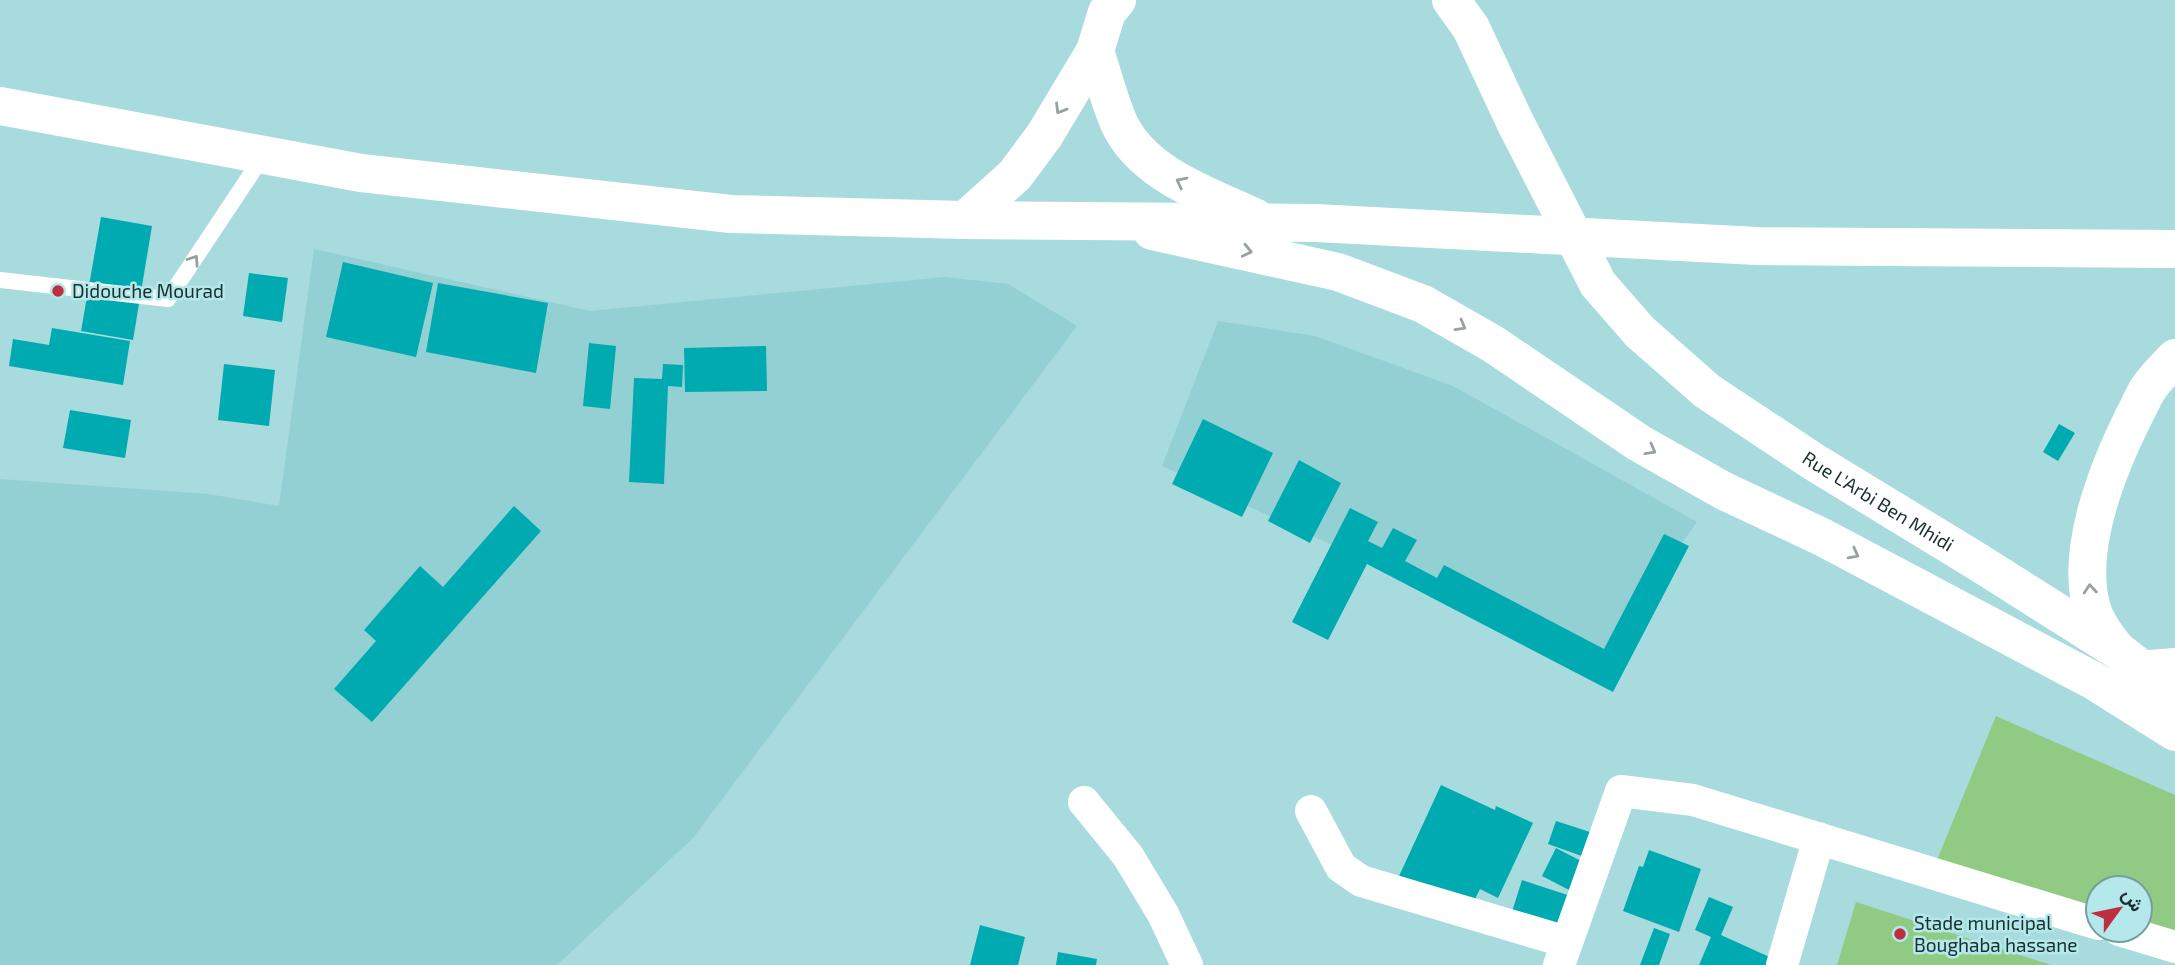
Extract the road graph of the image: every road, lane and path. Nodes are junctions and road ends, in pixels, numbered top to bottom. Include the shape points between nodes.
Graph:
1 (1117, 0) edge
2 (1451, 0) edge
3 (1096, 51) junction
4 (0, 107) edge
5 (264, 155) junction
6 (965, 220) junction
7 (1109, 221) junction
8 (1264, 222) junction
9 (2175, 249) edge
10 (0, 280) edge
11 (2175, 358) edge
12 (2127, 658) junction
13 (2175, 664) edge
14 (2175, 699) edge
15 (2175, 732) edge
16 (1084, 802) dead end
17 (1311, 811) dead end
18 (1819, 838) junction
19 (2084, 920) edge
20 (2154, 941) edge
21 (2175, 947) edge
22 (1563, 953) edge
23 (1187, 965) edge
24 (1782, 965) edge

1 - 3 main road via 1107,12
2 - 12 main road, Rue L'Arbi Ben Mhidi via 1471,28 1598,284 1640,332 1707,391
3 -> 6 main road via 1015,175
8 -> 3 main road via 1159,170 1138,150 1120,126
4 - 5 main road
5 - 6 main road via 361,173 731,214
10 -> 5 lane via 167,299
6 - 7 main road
7 - 8 main road
7 -> 15 main road via 1338,272 1423,304 1493,344 1639,443 2094,681
8 - 9 main road via 1757,246
12 -> 11 main road via 2092,611 2088,563 2094,525 2107,476 2128,428 2150,386
12 - 13 street
12 - 14 main road, Rue L'Arbi Ben Mhidi
16 - 23 street via 1128,856
17 - 22 street via 1340,867 1361,881
18 - 19 street
18 - 22 street via 1693,800 1621,791
18 - 24 street
20 - 21 street

